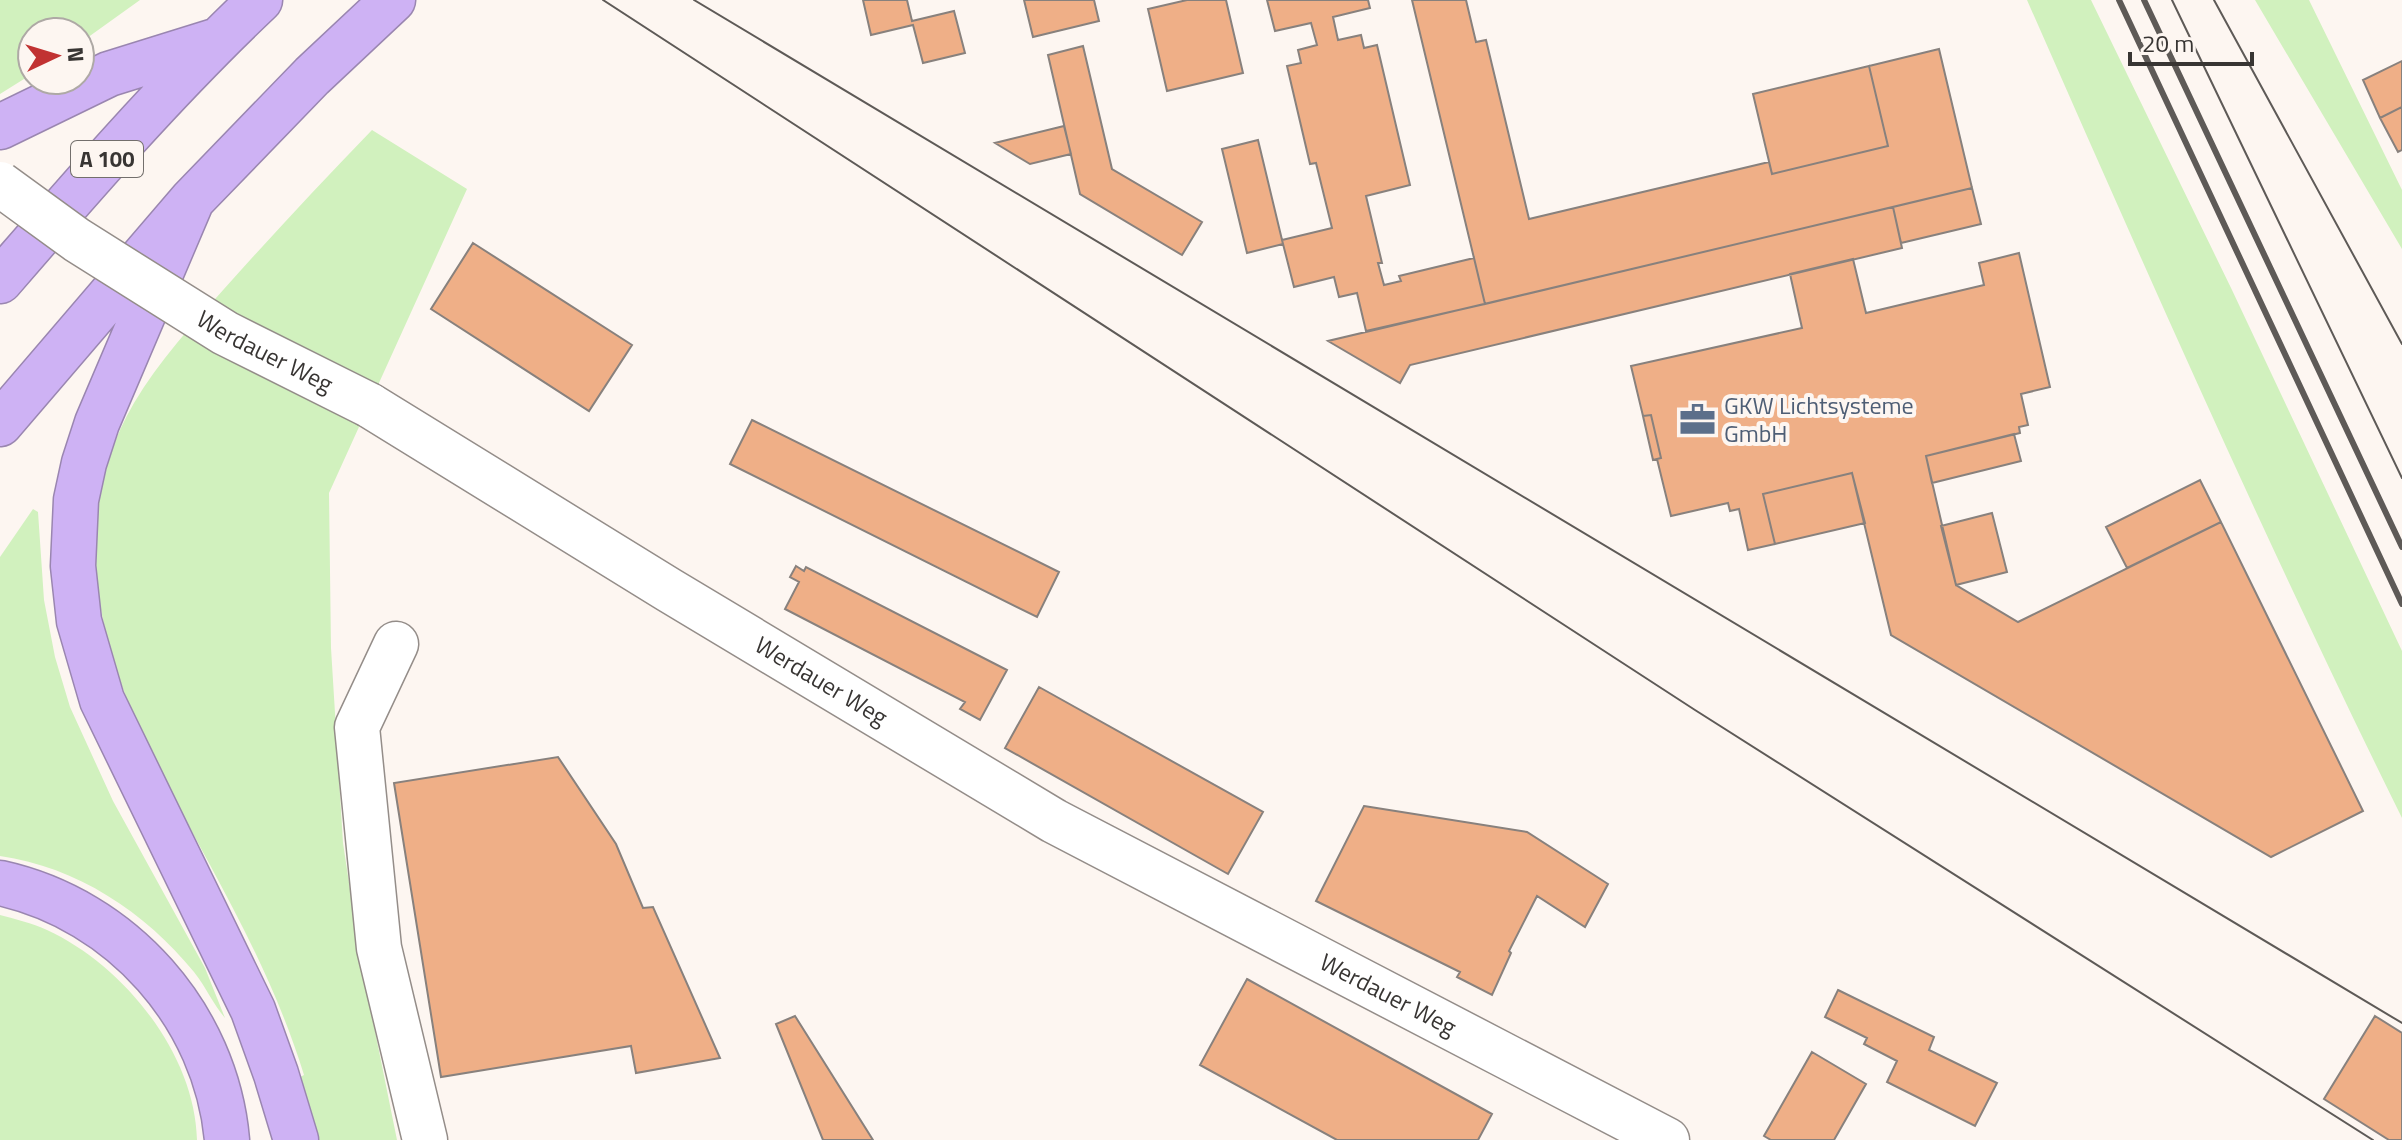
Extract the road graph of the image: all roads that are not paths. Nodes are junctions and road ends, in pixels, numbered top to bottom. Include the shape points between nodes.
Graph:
1 (260, 0) edge
2 (393, 0) edge
3 (218, 40) junction
4 (0, 127) edge
5 (0, 184) edge
6 (192, 200) junction
7 (0, 281) edge
8 (0, 424) edge
9 (396, 644) dead end
10 (0, 883) edge
11 (227, 1140) edge
12 (296, 1140) edge
13 (425, 1140) edge
14 (1667, 1140) edge

1 - 3 highway, A 100
2 - 6 highway
3 - 4 highway via 109,74
3 - 7 highway, A 100
5 - 14 lane, Werdauer Weg, bridge via 77,240 225,333 369,405 1054,821
6 - 8 highway
6 - 12 highway via 84,463 76,500 73,566 79,621 102,700 253,1010
9 - 13 lane via 357,727 379,948
10 - 11 highway via 78,912 153,972 208,1055

